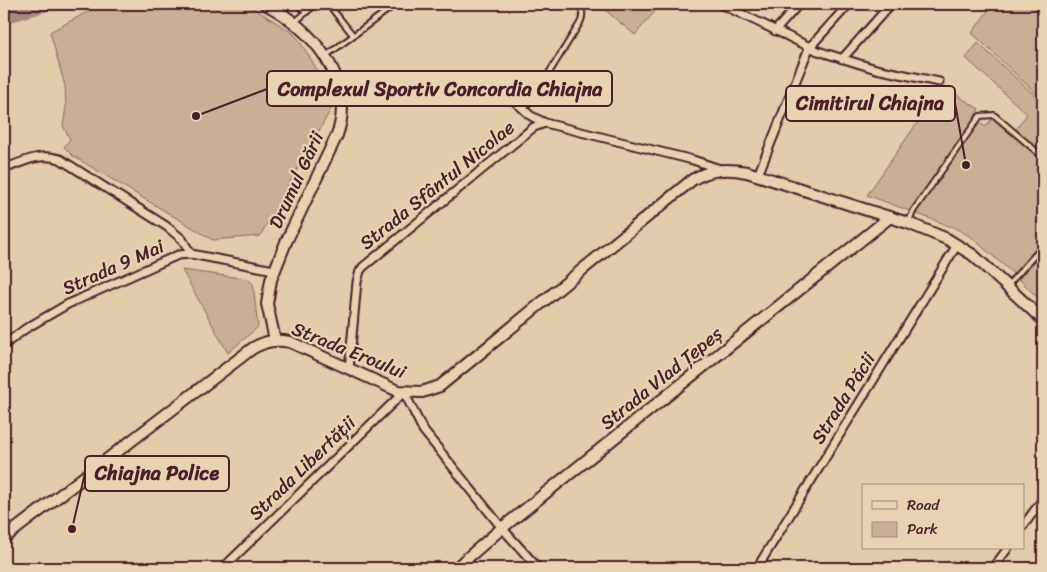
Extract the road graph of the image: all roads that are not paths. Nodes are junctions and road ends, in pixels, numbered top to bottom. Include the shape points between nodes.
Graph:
1 (265, 4) edge
2 (297, 4) edge
3 (316, 4) edge
4 (328, 4) edge
5 (396, 4) edge
6 (576, 4) edge
7 (721, 4) edge
8 (799, 4) edge
9 (849, 4) edge
10 (891, 4) edge
11 (306, 12) junction
12 (295, 22) junction
13 (775, 31) junction
14 (353, 35) junction
15 (809, 48) junction
16 (325, 57) junction
17 (842, 59) junction
18 (939, 82) dead end
19 (511, 98) dead end
20 (523, 110) junction
21 (545, 123) junction
22 (1043, 157) edge
23 (4, 169) edge
24 (720, 169) junction
25 (758, 176) junction
26 (890, 217) junction
27 (908, 223) junction
28 (957, 245) junction
29 (1043, 246) edge
30 (190, 254) junction
31 (274, 270) junction
32 (1007, 287) junction
33 (1043, 320) edge
34 (275, 340) junction
35 (4, 345) edge
36 (349, 368) junction
37 (404, 392) junction
38 (1043, 499) edge
39 (1024, 525) edge
40 (502, 528) junction
41 (4, 538) edge
42 (1006, 550) edge
43 (223, 568) edge
44 (456, 568) edge
45 (538, 568) edge
46 (757, 568) edge
47 (993, 568) edge

1 - 12 main road, Drumul Gării
2 - 11 lane
3 - 11 lane
4 - 14 lane
5 - 14 lane
6 - 20 lane via 583,12 580,23
7 - 13 street
8 - 13 street
9 - 15 street
10 - 17 street
11 - 12 lane
12 - 16 main road, Drumul Gării
13 - 15 street
14 - 16 lane
15 - 17 street
15 - 25 street
16 - 31 main road, Drumul Gării via 341,97 340,125
17 - 18 street
19 - 20 street, Strada Sfântul Nicolae
20 - 21 street, Strada Sfântul Nicolae
21 - 24 street, Strada Sfântul Nicolae
21 - 36 street, Strada Sfântul Nicolae via 534,127 363,267 356,287
22 - 27 lane via 994,115 980,116
23 - 30 street via 37,157 60,160 166,226 182,239
24 - 25 main road
24 - 37 main road, Strada Eroului via 702,175 669,199 453,377 430,390
25 - 26 main road
26 - 27 main road
26 - 40 main road, Strada Vlad Țepeș
27 - 28 main road
28 - 32 main road via 973,255
28 - 46 street, Strada Păcii
29 - 32 lane
30 - 31 street, Strada 9 Mai
30 - 35 street, Strada 9 Mai via 172,257 68,304
31 - 34 main road, Drumul Gării via 267,304
32 - 33 main road
34 - 36 main road, Strada Eroului via 290,342
34 - 41 main road, Strada Eroului via 254,348
36 - 37 main road, Strada Eroului
37 - 40 street via 423,430
37 - 43 street, Strada Libertății
38 - 39 street
40 - 44 main road, Strada Vlad Țepeș
40 - 45 street
42 - 47 street

